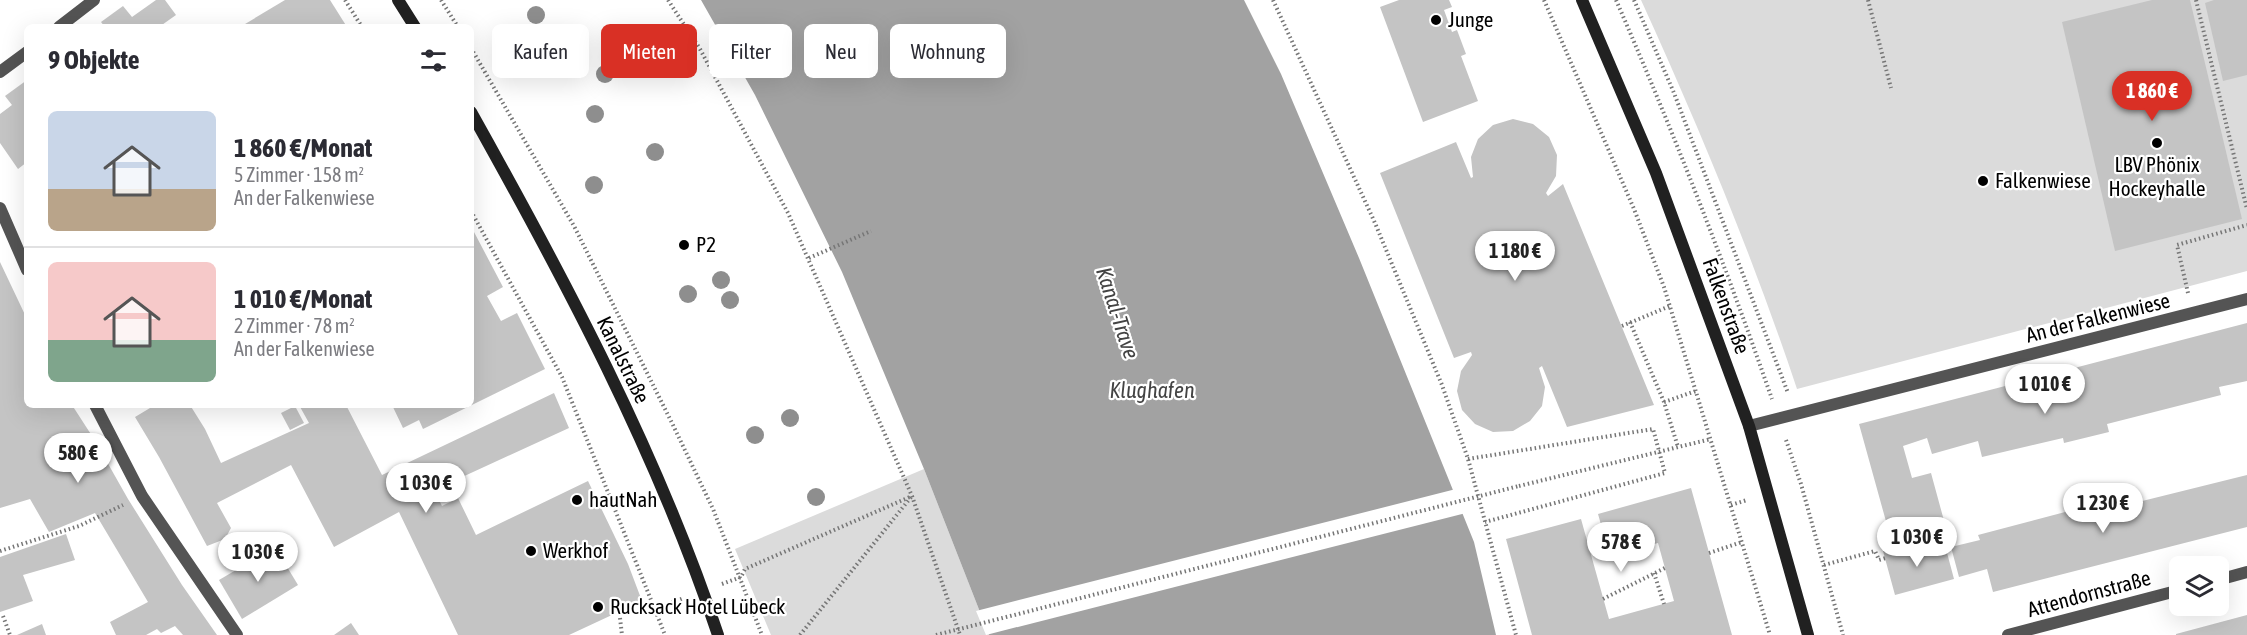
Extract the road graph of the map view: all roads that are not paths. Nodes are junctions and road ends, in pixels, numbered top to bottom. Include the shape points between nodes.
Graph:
1 (94, 0) edge
2 (398, 0) edge
3 (1582, 0) edge
4 (63, 24) edge
5 (414, 24) edge
6 (24, 54) edge
7 (0, 72) edge
8 (474, 117) edge
9 (0, 208) edge
10 (24, 263) edge
11 (2247, 299) edge
12 (97, 408) edge
13 (1749, 426) junction
14 (2247, 572) edge
15 (2229, 577) edge
16 (2169, 593) edge
17 (237, 635) edge
18 (718, 635) edge
19 (1808, 635) edge
20 (2008, 635) edge

1 - 4 street
2 - 5 main road
3 - 13 main road, Falkenstraße via 1656,173
6 - 7 street
8 - 18 main road, Kanalstraße via 543,241 647,455 678,524
9 - 10 street
11 - 13 street, An der Falkenwiese
12 - 17 street via 142,495
13 - 19 main road, Falkenstraße
14 - 15 street
16 - 20 street, Attendornstraße

